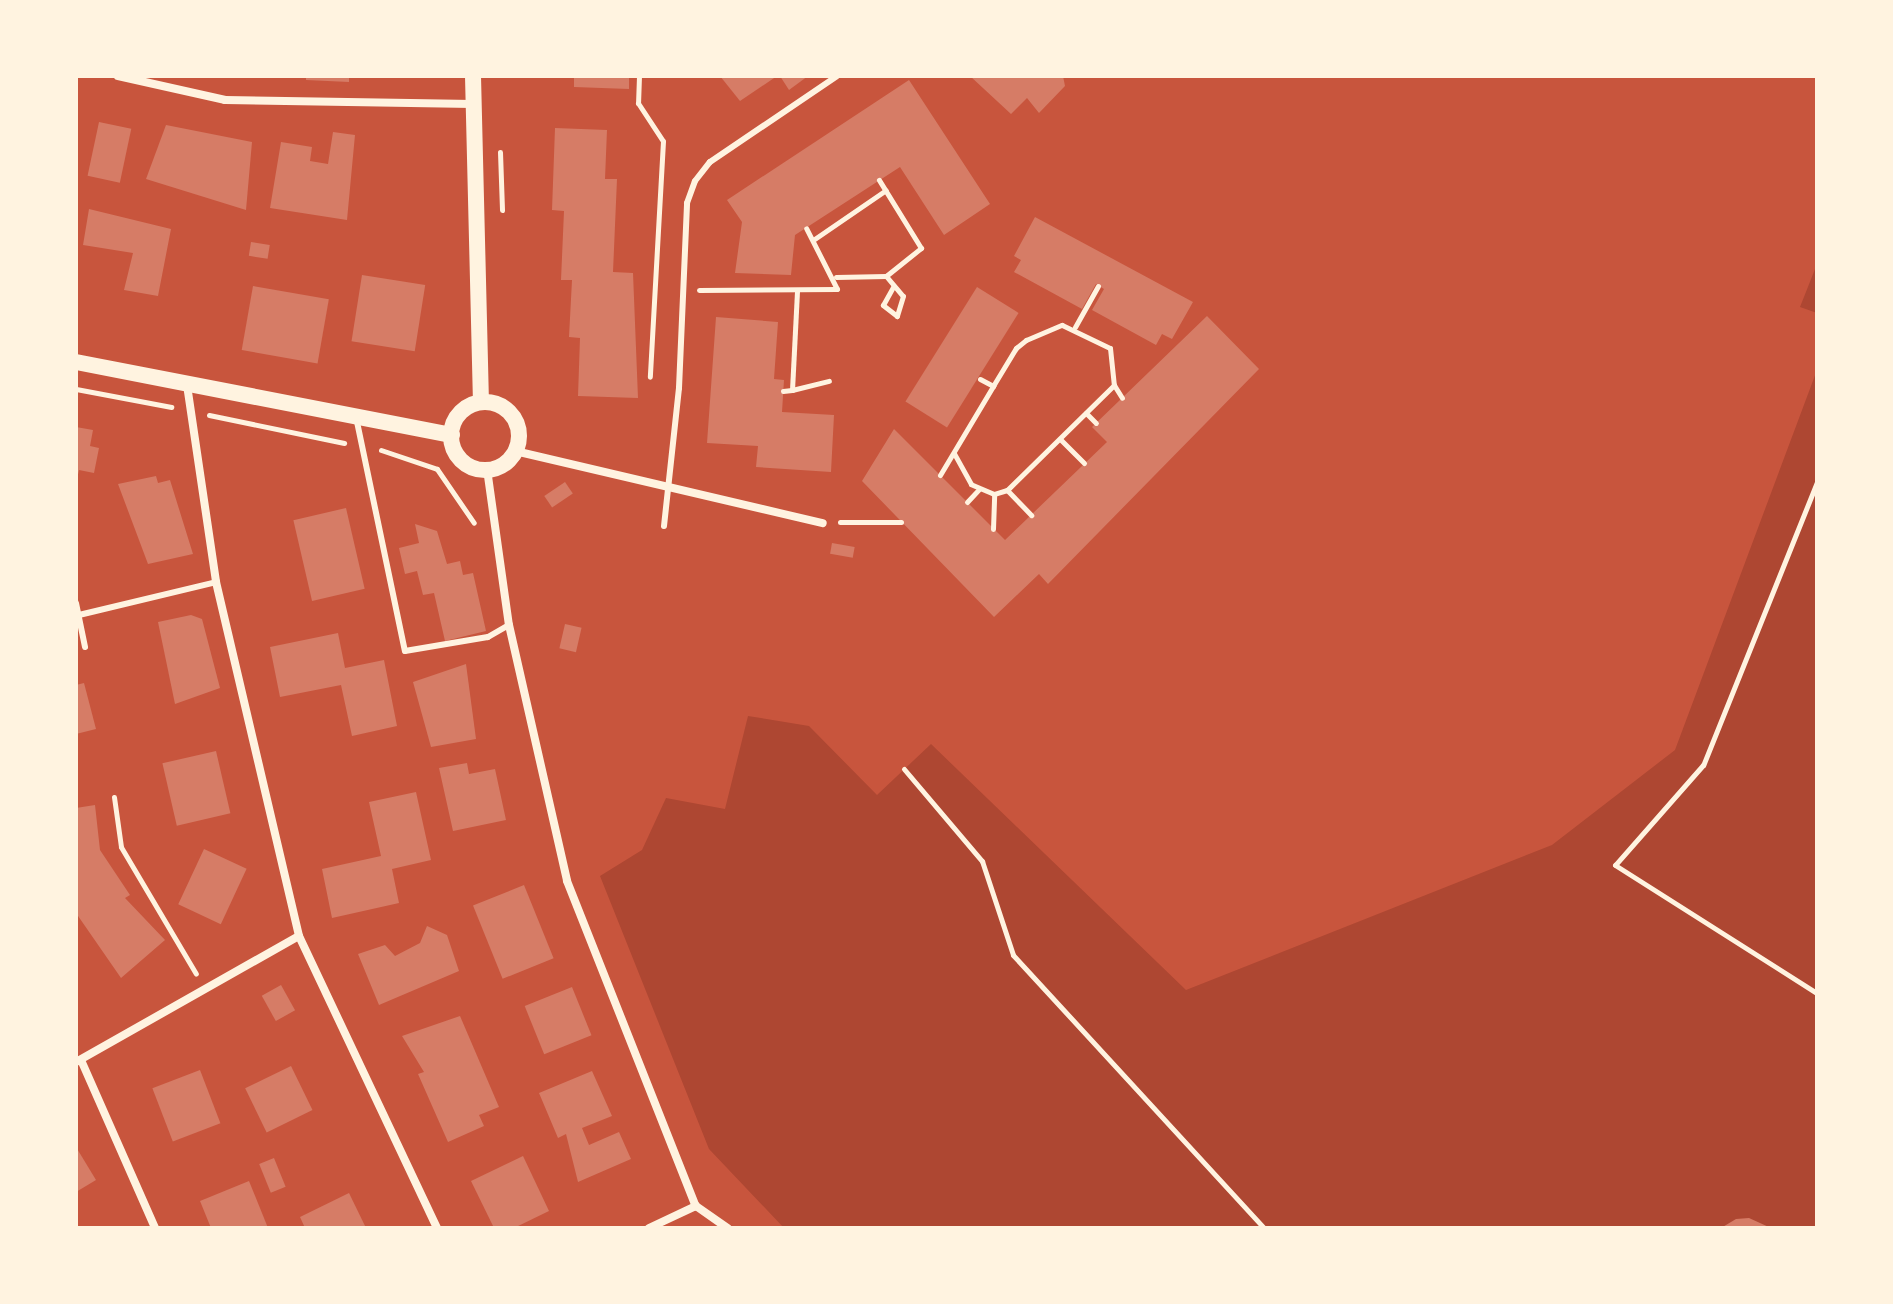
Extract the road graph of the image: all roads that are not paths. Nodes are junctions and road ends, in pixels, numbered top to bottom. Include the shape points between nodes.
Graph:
1 (118, 76) edge
2 (473, 76) edge
3 (837, 76) edge
4 (473, 104) junction
5 (76, 362) edge
6 (187, 385) junction
7 (481, 402) junction
8 (356, 416) junction
9 (452, 435) junction
10 (515, 451) junction
11 (487, 469) junction
12 (672, 487) junction
13 (823, 523) road end
14 (664, 526) dead end
15 (216, 582) junction
16 (76, 603) edge
17 (79, 615) junction
18 (509, 625) junction
19 (85, 647) dead end
20 (299, 936) junction
21 (78, 1061) edge
22 (696, 1206) junction
23 (155, 1228) edge
24 (437, 1228) edge
25 (649, 1228) edge
26 (728, 1228) edge

1 - 4 street via 225,100
2 - 4 main road
3 - 12 lane via 710,162 695,181 687,203
4 - 7 main road
5 - 6 main road
6 - 8 main road
6 - 15 street via 186,410
7 - 9 main road via 460,413
7 - 10 main road via 513,417
8 - 9 main road
8 - 18 lane via 405,651 488,637
9 - 11 main road via 462,460
10 - 11 main road
10 - 12 street
11 - 18 street
12 - 13 street
12 - 14 lane
15 - 17 lane
15 - 20 street
16 - 17 lane
17 - 19 lane
18 - 22 street via 567,881
20 - 21 street
20 - 24 street
21 - 23 street
22 - 25 street
22 - 26 street

